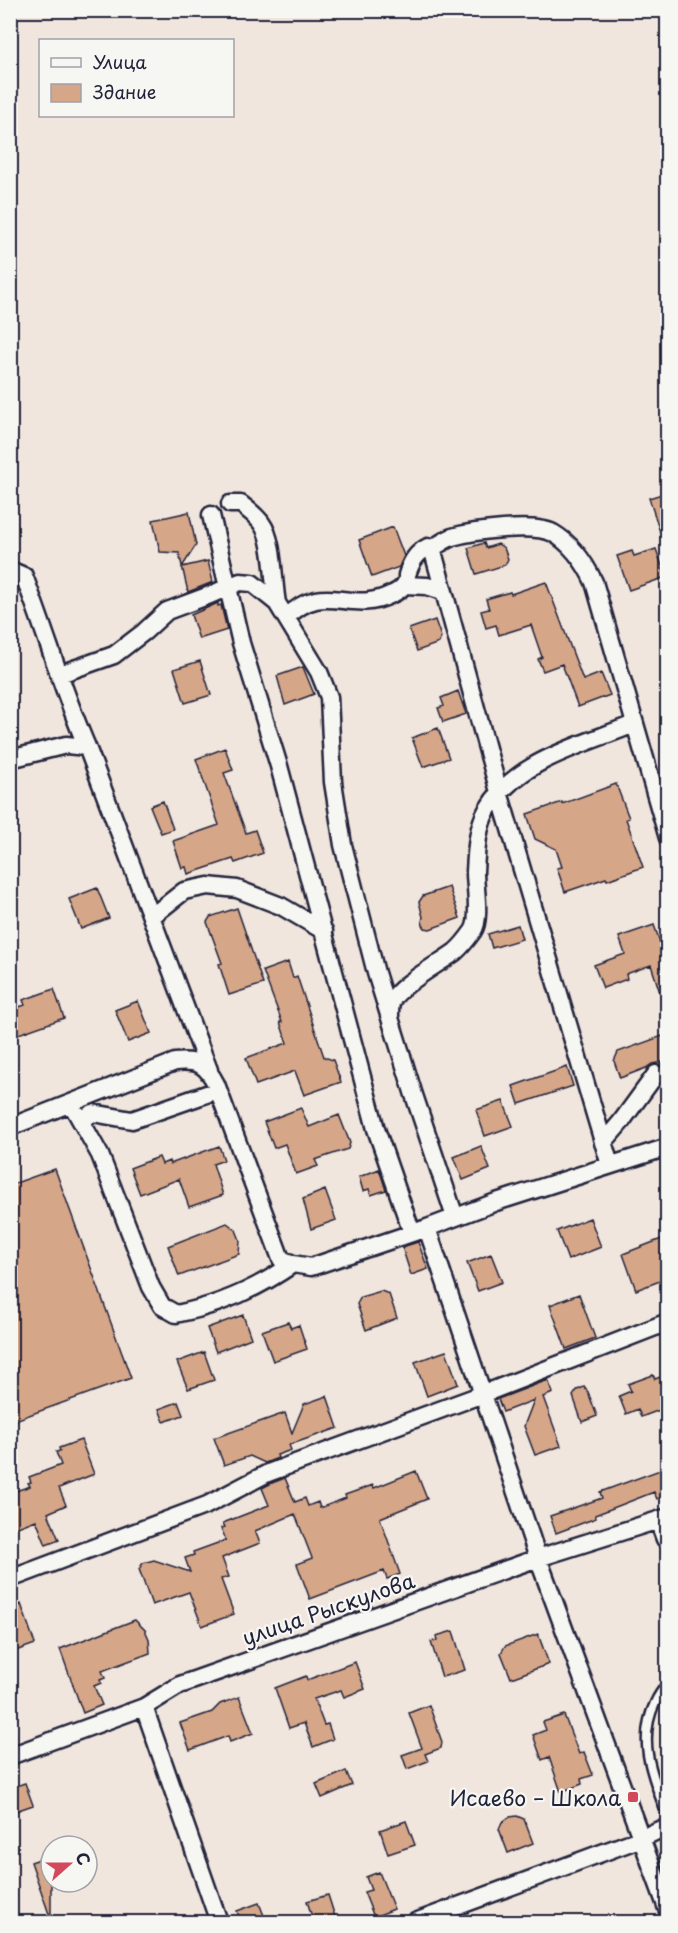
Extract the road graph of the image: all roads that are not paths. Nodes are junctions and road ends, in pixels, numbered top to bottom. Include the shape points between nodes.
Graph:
1 (230, 504) dead end
2 (211, 515) dead end
3 (432, 548) junction
4 (10, 570) edge
5 (405, 585) junction
6 (228, 587) junction
7 (443, 591) junction
8 (277, 603) junction
9 (286, 618) junction
10 (60, 674) junction
11 (634, 724) junction
12 (87, 747) junction
13 (10, 759) edge
14 (500, 792) junction
15 (668, 838) edge
16 (151, 917) junction
17 (324, 931) junction
18 (390, 1017) junction
19 (209, 1070) junction
20 (656, 1074) dead end
21 (219, 1090) junction
22 (71, 1103) junction
23 (81, 1120) junction
24 (10, 1126) edge
25 (603, 1143) junction
26 (668, 1147) edge
27 (610, 1165) junction
28 (455, 1217) junction
29 (420, 1231) junction
30 (292, 1264) junction
31 (668, 1322) edge
32 (483, 1394) junction
33 (663, 1519) edge
34 (666, 1542) edge
35 (538, 1558) junction
36 (10, 1579) edge
37 (668, 1683) edge
38 (144, 1707) junction
39 (11, 1755) edge
40 (665, 1824) edge
41 (642, 1838) junction
42 (668, 1911) edge
43 (219, 1923) edge
44 (415, 1923) edge

1 - 8 street via 241,504 263,525 272,554
2 - 6 street
3 - 5 street via 419,552 410,564
3 - 7 street
3 - 11 street via 450,538 475,532 534,528 551,532 569,545 594,582
4 - 10 street via 24,576
5 - 7 street
5 - 9 street via 380,600 366,603 311,600 297,606
6 - 8 street via 252,583
6 - 10 street via 167,611 114,655
6 - 17 street
7 - 14 street
8 - 9 street
9 - 18 street via 319,672 329,697 333,782 343,845
10 - 12 street
11 - 14 street via 545,759 515,777
11 - 15 street
12 - 13 street via 66,745
12 - 16 street
14 - 18 street via 486,812 478,838 475,928 457,950 403,988 392,1001
14 - 25 street
16 - 17 street via 184,891 208,886 237,889 280,906
16 - 19 street
17 - 29 street via 376,1129
18 - 28 street
19 - 21 street
19 - 22 street via 197,1063 175,1062
20 - 25 street
21 - 23 street via 132,1120 93,1113
21 - 30 street via 281,1259
22 - 23 street
22 - 24 street
23 - 30 street via 100,1155 162,1306 176,1314 202,1309 269,1280
25 - 27 street
26 - 27 street
27 - 28 street
28 - 29 street
29 - 30 street via 319,1265
29 - 32 street
31 - 32 street
32 - 35 street
32 - 36 street via 268,1473 207,1505
33 - 34 street
33 - 35 street, улица Рыскулова
35 - 38 street, улица Рыскулова via 180,1685
35 - 41 street
37 - 40 lane via 654,1703 646,1731 648,1760
38 - 39 street, улица Рыскулова
38 - 43 street
40 - 41 street
41 - 42 street
41 - 44 street

